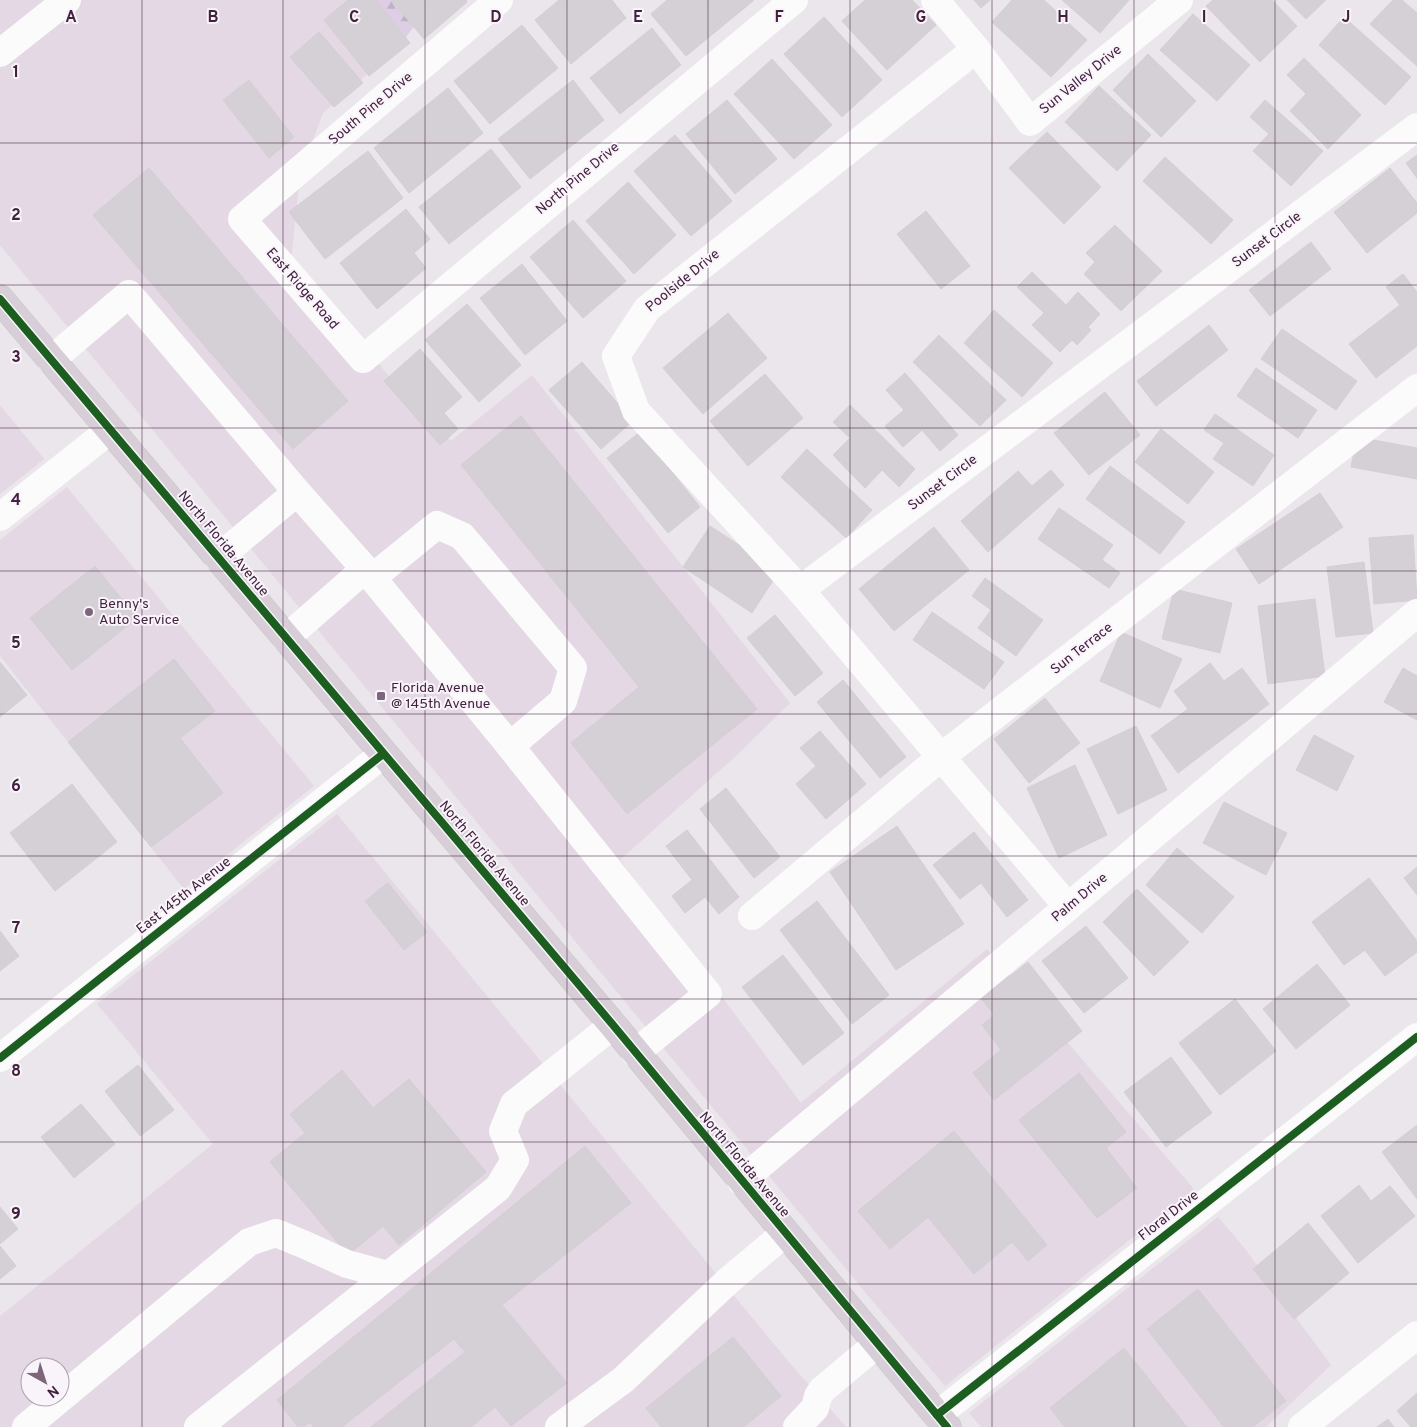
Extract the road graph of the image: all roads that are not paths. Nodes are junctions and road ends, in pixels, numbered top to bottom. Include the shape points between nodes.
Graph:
1 (67, 0) edge
2 (499, 0) edge
3 (935, 0) edge
4 (1179, 0) edge
5 (781, 4) edge
6 (976, 50) junction
7 (0, 53) edge
8 (1417, 127) edge
9 (242, 218) joint
10 (0, 299) edge
11 (363, 359) joint
12 (51, 360) junction
13 (1417, 388) edge
14 (110, 430) junction
15 (297, 492) junction
16 (0, 517) edge
17 (218, 558) junction
18 (368, 573) junction
19 (800, 590) junction
20 (1417, 613) edge
21 (286, 638) junction
22 (510, 746) junction
23 (383, 754) junction
24 (941, 758) junction
25 (1068, 907) junction
26 (752, 916) dead end
27 (613, 1025) junction
28 (1417, 1037) edge
29 (635, 1052) junction
30 (0, 1058) edge
31 (741, 1181) junction
32 (785, 1233) junction
33 (388, 1275) junction
34 (1417, 1335) edge
35 (877, 1344) junction
36 (813, 1421) edge
37 (941, 1423) edge
38 (26, 1427) edge
39 (198, 1427) edge
40 (559, 1427) edge
41 (1302, 1427) edge

1 - 7 street
2 - 9 street, South Pine Drive
3 - 6 street
4 - 6 street, Sun Valley Drive via 1030,122
5 - 11 street, North Pine Drive
6 - 19 street, Poolside Drive via 647,309 616,356 636,411
8 - 19 street, Sunset Circle
9 - 11 street, East Ridge Road
10 - 12 main road, North Florida Avenue
12 - 14 main road, North Florida Avenue
12 - 15 street via 128,294
13 - 24 street, Sun Terrace
14 - 16 street
14 - 17 main road, North Florida Avenue
15 - 17 street
15 - 18 street
17 - 21 main road, North Florida Avenue
18 - 21 street
18 - 22 street
18 - 22 street via 437,526 462,536 574,668 563,701
19 - 24 street
20 - 25 street, Palm Drive
21 - 23 main road, North Florida Avenue
22 - 29 street via 708,994
23 - 27 main road, North Florida Avenue
23 - 30 street, East 145th Avenue
24 - 25 street
24 - 26 street, Sun Terrace
25 - 31 street, Palm Drive
27 - 29 main road, North Florida Avenue
27 - 33 street via 514,1104 503,1131 515,1160 498,1188
28 - 37 street, Floral Drive
29 - 31 main road, North Florida Avenue
31 - 32 main road, North Florida Avenue
32 - 35 main road, North Florida Avenue
32 - 40 street via 728,1281 623,1380
33 - 38 street via 347,1264 276,1233 249,1242
33 - 39 street
34 - 41 street
35 - 36 street via 822,1390
35 - 37 main road, North Florida Avenue

